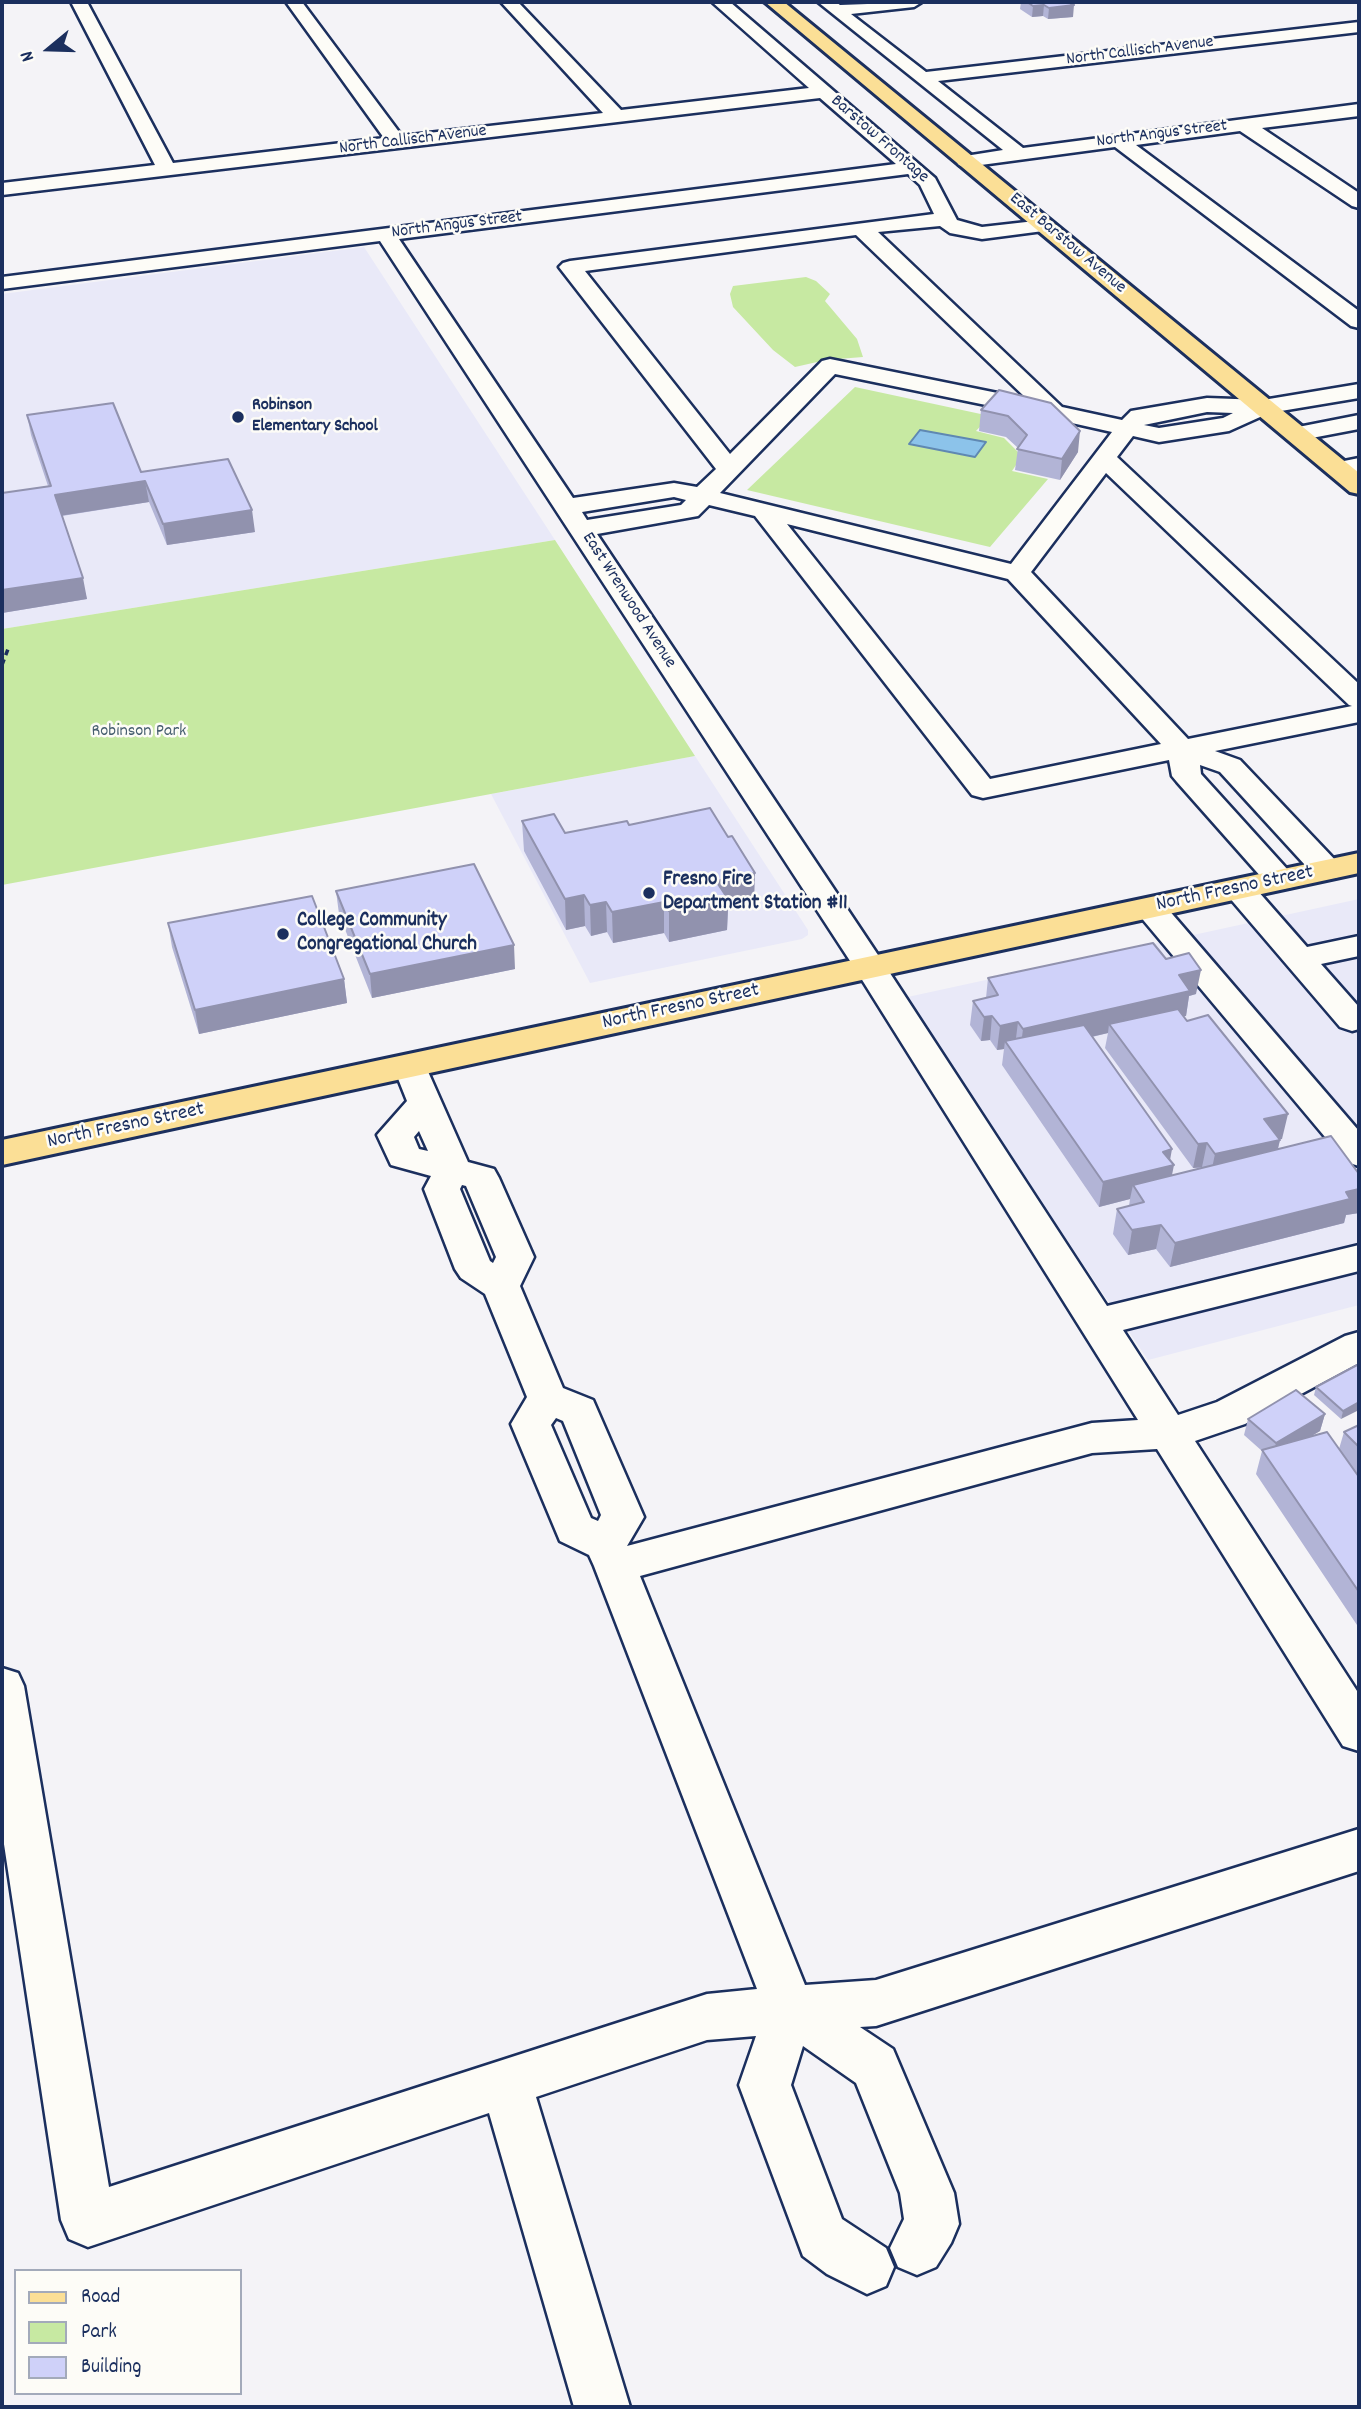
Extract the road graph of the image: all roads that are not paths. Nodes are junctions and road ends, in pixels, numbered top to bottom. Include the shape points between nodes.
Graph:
1 (79, 2) edge
2 (294, 2) edge
3 (509, 2) edge
4 (720, 2) edge
5 (774, 2) edge
6 (914, 2) edge
7 (831, 6) edge
8 (1359, 27) edge
9 (922, 78) junction
10 (824, 92) junction
11 (1359, 110) edge
12 (617, 117) junction
13 (1244, 125) junction
14 (1119, 141) junction
15 (397, 143) junction
16 (1019, 154) junction
17 (966, 161) junction
18 (912, 168) junction
19 (167, 170) junction
20 (2, 190) edge
21 (1359, 202) edge
22 (944, 219) junction
23 (1044, 226) junction
24 (860, 228) junction
25 (386, 235) junction
26 (2, 284) edge
27 (1359, 321) edge
28 (1359, 391) edge
29 (1263, 407) junction
30 (1054, 412) junction
31 (1359, 422) edge
32 (1127, 428) junction
33 (1296, 434) junction
34 (1104, 458) junction
35 (1349, 467) edge
36 (729, 469) junction
37 (1359, 486) edge
38 (703, 496) junction
39 (566, 507) junction
40 (762, 509) junction
41 (581, 529) junction
42 (1017, 573) junction
43 (1359, 699) edge
44 (1359, 713) edge
45 (1182, 749) junction
46 (1343, 867) edge
47 (1281, 880) junction
48 (1239, 889) junction
49 (1150, 908) junction
50 (1359, 946) edge
51 (1299, 959) junction
52 (870, 967) junction
53 (1359, 1018) edge
54 (410, 1066) junction
55 (425, 1103) joint
56 (2, 1153) edge
57 (1359, 1154) edge
58 (453, 1169) joint
59 (1359, 1258) edge
60 (1099, 1322) junction
61 (1359, 1346) edge
62 (1168, 1433) junction
63 (610, 1555) junction
64 (2, 1686) edge
65 (1359, 1732) edge
66 (1359, 1850) edge
67 (790, 2009) junction
68 (505, 2081) junction
69 (917, 2248) dead end
70 (867, 2267) dead end
71 (602, 2407) edge

1 - 19 street
2 - 15 street
3 - 12 street
4 - 10 street, Barstow Frontage
5 - 17 main road, East Barstow Avenue
6 - 7 street
7 - 9 street
8 - 9 street, North Callisch Avenue
9 - 16 street
10 - 12 street, North Callisch Avenue
10 - 18 street, Barstow Frontage
11 - 13 street, North Angus Street
12 - 15 street, North Callisch Avenue
13 - 14 street, North Angus Street
13 - 21 street
14 - 16 street, North Angus Street
14 - 27 street
15 - 19 street, North Callisch Avenue
16 - 17 street, North Angus Street
17 - 23 main road, East Barstow Avenue
18 - 22 street, Barstow Frontage via 933,188
18 - 25 street, North Angus Street
19 - 20 street, North Callisch Avenue
22 - 23 street via 957,229 982,233
22 - 24 street
23 - 29 main road, East Barstow Avenue
24 - 30 street
24 - 36 street via 570,267
25 - 26 street, North Angus Street
25 - 39 street, East Wrenwood Avenue
28 - 29 street
29 - 32 street via 1207,405 1139,416
29 - 33 main road, East Barstow Avenue
30 - 32 street
30 - 36 street via 830,366
31 - 33 street
32 - 34 street
33 - 35 main road, East Barstow Avenue
34 - 42 street
34 - 43 street
35 - 37 main road, East Barstow Avenue
36 - 38 street
38 - 39 street via 674,490
38 - 40 street
38 - 41 street via 689,511
39 - 41 street, East Wrenwood Avenue
40 - 42 street
40 - 45 street via 983,789
41 - 52 street, East Wrenwood Avenue
42 - 45 street
44 - 45 street
45 - 46 street via 1230,766
45 - 47 street via 1187,776
46 - 47 main road, North Fresno Street
47 - 48 main road, North Fresno Street
48 - 49 main road, North Fresno Street
48 - 51 street
49 - 52 main road, North Fresno Street
49 - 57 street
50 - 51 street
51 - 53 street via 1352,1020
52 - 54 main road, North Fresno Street
52 - 60 street, East Wrenwood Avenue
54 - 55 street
54 - 56 main road, North Fresno Street
55 - 58 lane via 395,1135 404,1157
58 - 63 street via 442,1189 474,1269 501,1286 547,1398 531,1424 575,1529
59 - 60 street
60 - 62 street, East Wrenwood Avenue
61 - 62 street via 1231,1413
62 - 63 street via 1092,1438
62 - 65 street, East Wrenwood Avenue
63 - 67 street
64 - 68 street via 88,2220
66 - 67 street via 876,2004
67 - 68 street via 707,2017
67 - 69 street via 875,2066 927,2193 932,2224
67 - 70 street via 765,2085 822,2237
68 - 71 street

